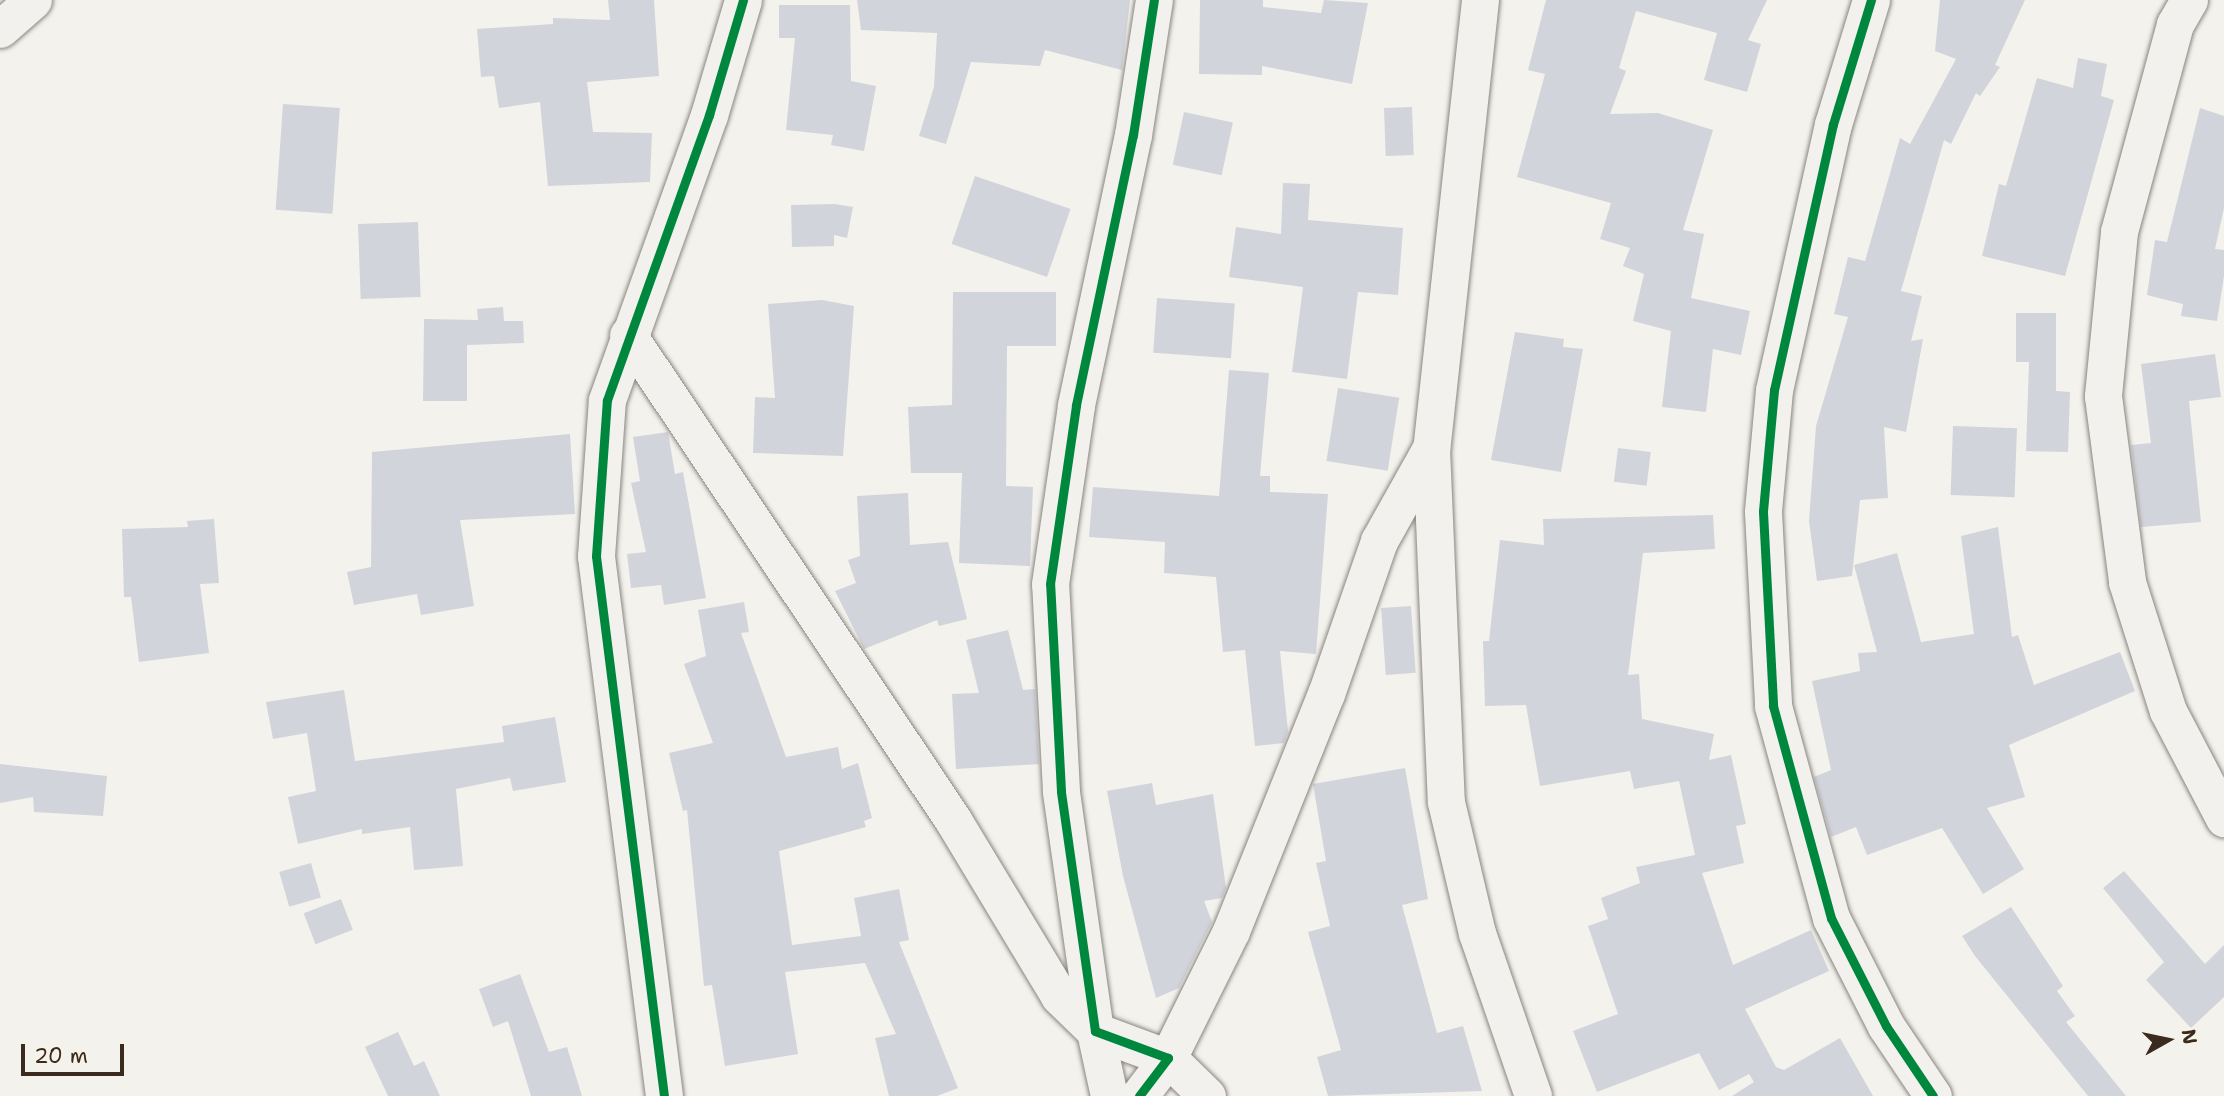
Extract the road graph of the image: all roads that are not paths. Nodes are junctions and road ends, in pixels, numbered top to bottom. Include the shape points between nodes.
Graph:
1 (33, 0) edge
2 (743, 0) edge
3 (1154, 0) edge
4 (1480, 0) edge
5 (1871, 0) edge
6 (2189, 0) edge
7 (0, 29) edge
8 (628, 335) junction
9 (1431, 448) junction
10 (2224, 818) edge
11 (1096, 1031) junction
12 (1168, 1058) junction
13 (664, 1096) edge
14 (1109, 1096) edge
15 (1139, 1096) edge
16 (1207, 1096) edge
17 (1533, 1096) edge
18 (1933, 1096) edge

1 - 7 street
2 - 8 street via 709,115
3 - 11 street via 1133,135 1076,405 1050,584 1062,791
4 - 9 street
5 - 18 street via 1833,124 1774,390 1763,512 1773,706 1831,918 1886,1026
6 - 10 street via 2175,24 2119,232 2103,396 2126,582 2168,711
8 - 11 street via 953,820 1059,996
8 - 13 street via 607,400 596,556
9 - 12 street via 1379,541 1326,694 1231,931
9 - 17 street via 1446,802 1477,933
11 - 12 street
11 - 14 street
12 - 15 street
12 - 16 street

